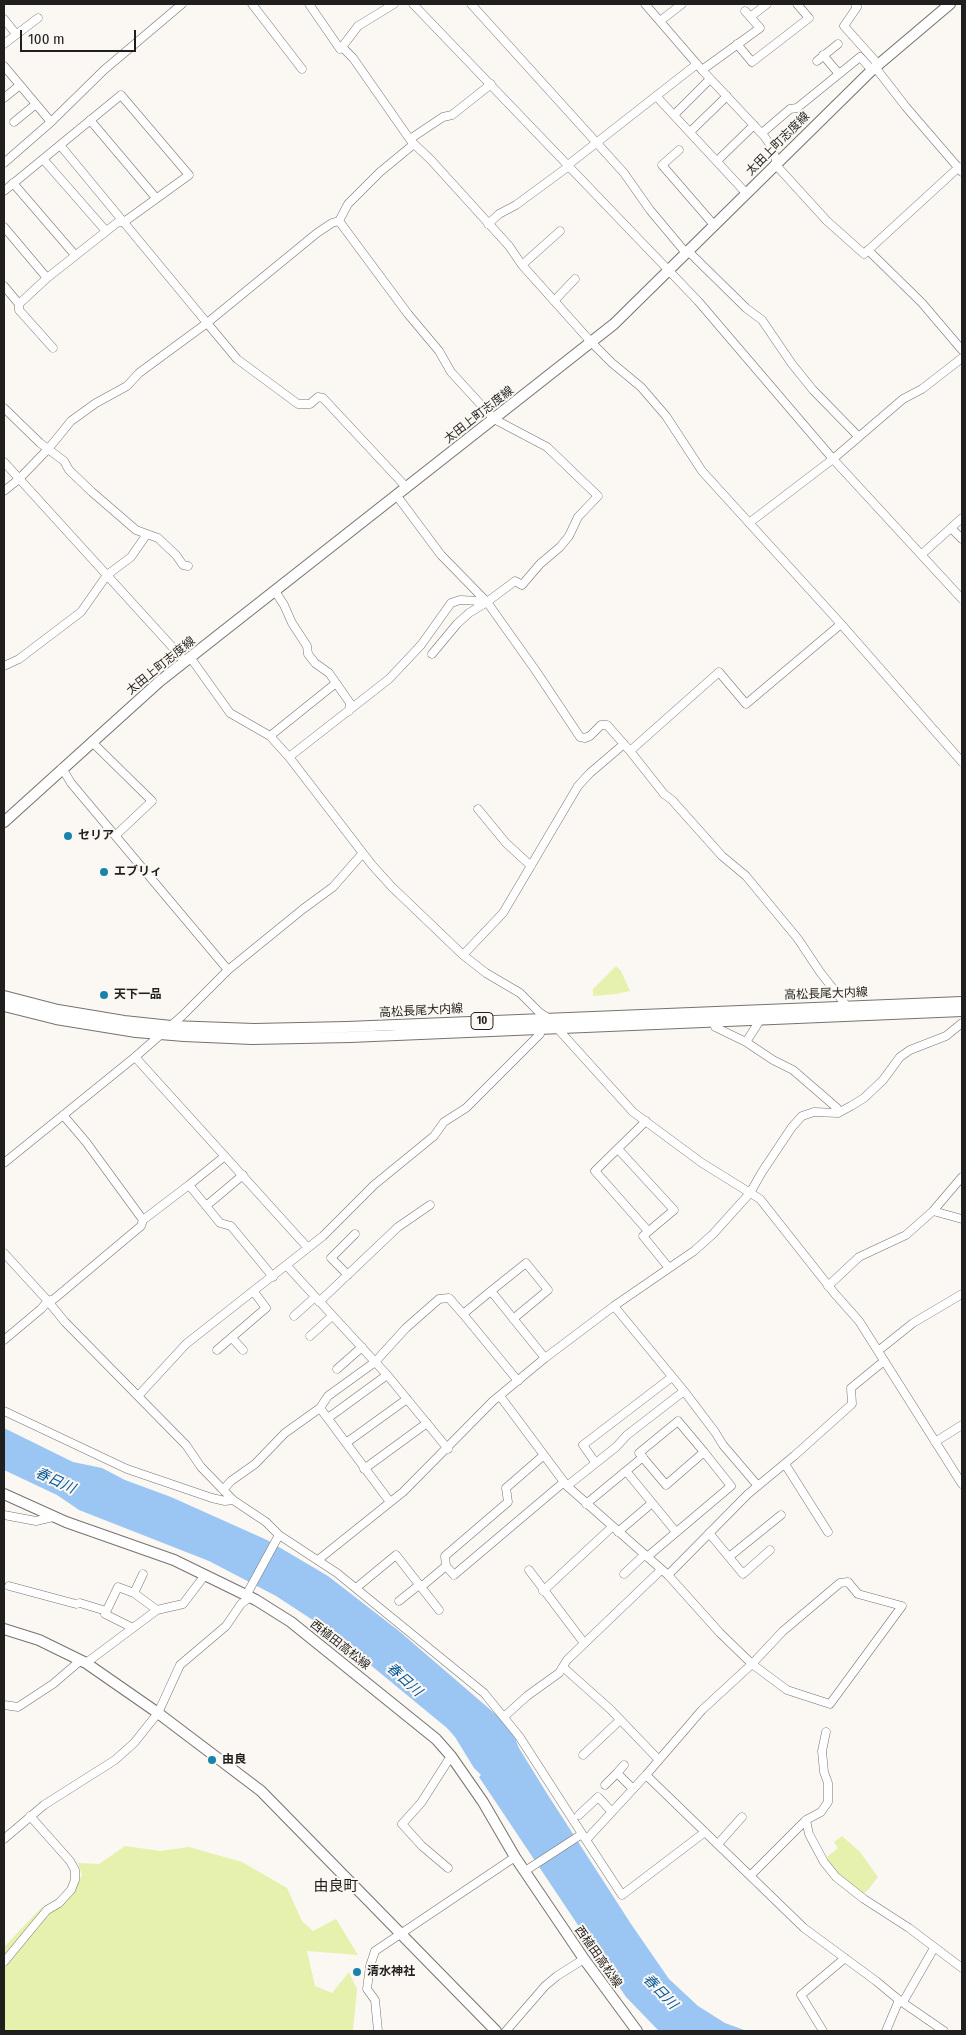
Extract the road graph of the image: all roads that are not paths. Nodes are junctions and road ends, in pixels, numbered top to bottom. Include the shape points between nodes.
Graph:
1 (182, 4) edge
2 (252, 4) edge
3 (309, 4) edge
4 (394, 4) edge
5 (413, 4) edge
6 (471, 4) edge
7 (645, 4) edge
8 (682, 4) edge
9 (767, 4) edge
10 (797, 4) edge
11 (855, 4) edge
12 (950, 4) edge
13 (38, 18) dead end
14 (4, 19) edge
15 (660, 21) junction
16 (16, 34) junction
17 (4, 44) edge
18 (737, 44) junction
19 (838, 44) dead end
20 (340, 49) dead end
21 (823, 56) junction
22 (816, 61) dead end
23 (4, 66) edge
24 (700, 67) junction
25 (875, 67) junction
26 (302, 69) dead end
27 (839, 74) junction
28 (710, 79) junction
29 (490, 84) junction
30 (20, 85) junction
31 (656, 96) junction
32 (727, 96) junction
33 (4, 98) edge
34 (36, 104) junction
35 (674, 114) junction
36 (90, 120) junction
37 (14, 122) dead end
38 (52, 122) junction
39 (754, 125) junction
40 (690, 132) junction
41 (762, 133) junction
42 (412, 141) junction
43 (596, 143) junction
44 (60, 145) junction
45 (679, 150) dead end
46 (43, 159) junction
47 (717, 161) junction
48 (4, 162) edge
49 (776, 163) junction
50 (569, 165) junction
51 (960, 170) edge
52 (13, 183) junction
53 (4, 191) edge
54 (746, 193) junction
55 (156, 198) junction
56 (340, 221) junction
57 (124, 222) junction
58 (488, 224) junction
59 (714, 225) junction
60 (4, 228) edge
61 (560, 230) dead end
62 (106, 231) junction
63 (868, 250) junction
64 (687, 252) junction
65 (76, 255) junction
66 (522, 265) junction
67 (668, 271) junction
68 (47, 278) junction
69 (575, 279) dead end
70 (4, 286) edge
71 (554, 301) junction
72 (19, 304) junction
73 (207, 323) junction
74 (591, 342) junction
75 (52, 348) dead end
76 (962, 350) edge
77 (962, 358) edge
78 (4, 408) edge
79 (494, 419) junction
80 (859, 437) junction
81 (49, 448) junction
82 (833, 459) junction
83 (4, 462) edge
84 (19, 479) junction
85 (407, 488) junction
86 (4, 491) edge
87 (397, 496) junction
88 (962, 518) edge
89 (749, 523) junction
90 (951, 528) junction
91 (146, 534) junction
92 (962, 539) edge
93 (922, 554) junction
94 (188, 566) dead end
95 (107, 575) junction
96 (275, 591) junction
97 (962, 599) edge
98 (483, 602) junction
99 (841, 624) junction
100 (432, 654) dead end
101 (188, 659) junction
102 (4, 666) edge
103 (336, 683) junction
104 (349, 711) junction
105 (270, 736) junction
106 (92, 742) junction
107 (624, 744) junction
108 (630, 751) junction
109 (289, 756) junction
110 (962, 762) edge
111 (62, 768) junction
112 (478, 809) dead end
113 (4, 822) edge
114 (116, 835) junction
115 (362, 854) junction
116 (532, 866) junction
117 (463, 955) junction
118 (228, 970) junction
119 (4, 996) edge
120 (962, 1002) edge
121 (4, 1006) edge
122 (846, 1006) junction
123 (962, 1012) edge
124 (855, 1015) junction
125 (548, 1018) junction
126 (759, 1020) junction
127 (714, 1021) junction
128 (962, 1023) edge
129 (171, 1026) junction
130 (540, 1028) junction
131 (556, 1028) junction
132 (327, 1032) junction
133 (161, 1035) junction
134 (746, 1042) junction
135 (135, 1057) junction
136 (838, 1113) junction
137 (63, 1115) junction
138 (646, 1121) junction
139 (618, 1149) junction
140 (225, 1156) junction
141 (4, 1163) edge
142 (243, 1174) junction
143 (962, 1177) edge
144 (189, 1185) junction
145 (750, 1193) junction
146 (430, 1205) dead end
147 (206, 1206) junction
148 (933, 1211) junction
149 (962, 1219) edge
150 (143, 1220) junction
151 (648, 1231) junction
152 (355, 1234) dead end
153 (308, 1248) junction
154 (4, 1254) edge
155 (287, 1266) junction
156 (669, 1268) junction
157 (348, 1274) junction
158 (273, 1277) junction
159 (828, 1286) junction
160 (490, 1291) junction
161 (254, 1292) junction
162 (962, 1294) edge
163 (317, 1299) junction
164 (48, 1301) junction
165 (614, 1306) junction
166 (463, 1314) junction
167 (294, 1316) dead end
168 (332, 1316) junction
169 (513, 1319) junction
170 (310, 1336) dead end
171 (232, 1338) junction
172 (4, 1340) edge
173 (362, 1347) junction
174 (217, 1350) dead end
175 (243, 1350) dead end
176 (878, 1352) junction
177 (545, 1358) junction
178 (884, 1361) junction
179 (375, 1362) junction
180 (337, 1369) dead end
181 (387, 1375) junction
182 (672, 1377) junction
183 (518, 1381) junction
184 (684, 1391) junction
185 (139, 1395) junction
186 (500, 1396) junction
187 (407, 1399) junction
188 (320, 1408) junction
189 (4, 1411) edge
190 (328, 1418) junction
191 (427, 1423) junction
192 (962, 1425) edge
193 (935, 1442) junction
194 (346, 1443) junction
195 (448, 1449) junction
196 (704, 1452) junction
197 (544, 1456) junction
198 (643, 1457) junction
199 (595, 1462) junction
200 (785, 1464) junction
201 (364, 1469) junction
202 (626, 1471) junction
203 (566, 1484) junction
204 (962, 1484) edge
205 (758, 1486) junction
206 (223, 1490) junction
207 (4, 1494) edge
208 (233, 1500) junction
209 (390, 1502) junction
210 (652, 1503) junction
211 (586, 1504) junction
212 (781, 1514) dead end
213 (4, 1515) edge
214 (53, 1517) junction
215 (615, 1530) junction
216 (676, 1532) junction
217 (828, 1532) dead end
218 (709, 1534) junction
219 (278, 1538) junction
220 (770, 1550) dead end
221 (646, 1556) junction
222 (729, 1557) junction
223 (318, 1560) junction
224 (446, 1566) junction
225 (529, 1570) dead end
226 (664, 1572) junction
227 (143, 1574) dead end
228 (624, 1574) dead end
229 (205, 1575) junction
230 (9, 1586) dead end
231 (420, 1586) junction
232 (356, 1588) junction
233 (543, 1591) junction
234 (134, 1593) junction
235 (250, 1597) junction
236 (398, 1601) dead end
237 (157, 1610) junction
238 (439, 1610) dead end
239 (106, 1611) junction
240 (133, 1628) junction
241 (4, 1629) edge
242 (584, 1643) junction
243 (83, 1662) junction
244 (752, 1664) junction
245 (564, 1668) junction
246 (4, 1705) edge
247 (158, 1713) junction
248 (505, 1716) junction
249 (620, 1720) junction
250 (826, 1732) dead end
251 (583, 1755) dead end
252 (450, 1756) junction
253 (658, 1759) junction
254 (624, 1765) dead end
255 (617, 1772) junction
256 (646, 1775) junction
257 (605, 1785) dead end
258 (633, 1789) junction
259 (612, 1812) junction
260 (579, 1815) dead end
261 (30, 1816) junction
262 (742, 1817) dead end
263 (806, 1820) junction
264 (705, 1832) junction
265 (584, 1837) junction
266 (4, 1839) edge
267 (718, 1844) junction
268 (516, 1857) junction
269 (448, 1868) dead end
270 (525, 1871) junction
271 (751, 1876) junction
272 (399, 1934) junction
273 (934, 1948) junction
274 (845, 1958) junction
275 (584, 1959) junction
276 (4, 1962) edge
277 (962, 1968) edge
278 (901, 2001) junction
279 (378, 2031) edge
280 (496, 2031) edge
281 (506, 2031) edge
282 (637, 2031) edge
283 (823, 2031) edge
284 (886, 2031) edge
285 (944, 2031) edge

1 - 38 street via 104,70
2 - 26 street
3 - 20 street
4 - 42 street via 358,26 342,47
5 - 29 street
6 - 43 street
7 - 15 street
8 - 15 street
9 - 18 street via 748,14 760,28
10 - 18 street via 809,18 752,62
11 - 25 street via 857,7 844,26
12 - 25 main road, 太田上町志度線
13 - 16 street
14 - 16 street
15 - 24 street
16 - 17 street
18 - 24 street
19 - 21 street
21 - 22 street
21 - 27 street
23 - 30 street
24 - 28 street
24 - 31 street
25 - 27 street via 860,57
25 - 49 main road, 太田上町志度線
25 - 51 street
27 - 41 street
28 - 32 street
28 - 35 street
29 - 42 street via 452,115 444,117
29 - 50 street
30 - 33 street
30 - 34 street
31 - 35 street
31 - 43 street
32 - 39 street
32 - 40 street
34 - 37 street
34 - 38 street
35 - 40 street
36 - 44 street
36 - 55 street
36 - 55 street via 121,95 189,175
38 - 48 street
39 - 41 street
39 - 47 street
40 - 47 street
41 - 49 street via 771,146
42 - 56 street via 348,204
42 - 58 street
43 - 50 street
43 - 64 street
44 - 46 street
44 - 57 street
45 - 59 street via 662,165
46 - 52 street
46 - 62 street
47 - 54 street
49 - 54 main road, 太田上町志度線
49 - 63 street via 833,226 864,254
50 - 58 street
50 - 67 street
51 - 63 street
52 - 53 street
52 - 65 street
54 - 59 main road, 太田上町志度線
55 - 57 street
56 - 73 street via 317,233
56 - 79 street via 451,372
57 - 62 street via 118,222
57 - 73 street
58 - 66 street
59 - 64 main road, 太田上町志度線
60 - 68 street
61 - 66 street
62 - 65 street
63 - 76 street via 922,303
64 - 67 main road, 太田上町志度線
64 - 80 street via 762,320 813,390
65 - 68 street
66 - 71 street
67 - 74 main road, 太田上町志度線
67 - 82 street via 716,321
68 - 72 street
69 - 71 street
70 - 72 street
71 - 74 street
72 - 75 street via 19,310
73 - 81 street via 139,373 127,386 96,402 71,421
73 - 85 street via 237,359 298,404 310,404 318,396 323,398
74 - 79 main road, 太田上町志度線
74 - 89 street via 641,387 666,416 702,471
77 - 80 street via 922,389 903,399
78 - 81 street
79 - 85 main road, 太田上町志度線
79 - 98 street via 548,447 598,496 578,517 560,547 522,585 515,581
80 - 82 street
81 - 84 street
81 - 91 street via 92,492 136,530
82 - 89 street
82 - 93 street
83 - 84 street
84 - 86 street
84 - 95 street
85 - 87 main road, 太田上町志度線
87 - 96 main road, 太田上町志度線
87 - 98 street via 441,555
88 - 90 street
89 - 99 street
90 - 92 street
90 - 93 street
91 - 94 street via 158,538 183,565
91 - 95 street via 131,557
93 - 97 street
95 - 101 street
95 - 102 street via 74,618 19,659
96 - 101 main road, 太田上町志度線
96 - 103 street via 307,646 308,654
98 - 100 street via 463,618
98 - 104 street via 460,600 451,603 402,666
98 - 107 street via 536,671 580,737 590,736 604,724
99 - 108 street via 746,704 719,672
99 - 110 street
101 - 105 street via 230,713
101 - 106 main road, 太田上町志度線
103 - 104 street via 350,703
103 - 105 street
104 - 109 street
105 - 109 street
106 - 111 main road, 太田上町志度線
106 - 114 street via 152,801
107 - 108 street
107 - 116 street via 578,786
108 - 122 street via 664,794 751,883 798,939
109 - 115 street
111 - 113 main road, 太田上町志度線
111 - 114 street
112 - 116 street via 506,843
114 - 118 street
115 - 117 street
115 - 118 street via 333,887
116 - 117 street via 503,913
117 - 125 street via 520,993
118 - 129 street
119 - 129 main road, 高松長尾大内線 / 10 via 58,1010
120 - 122 main road, 高松長尾大内線 / 10
121 - 133 main road, 高松長尾大内線 / 10 via 56,1019
122 - 124 street
122 - 125 main road, 高松長尾大内線 / 10
123 - 124 main road, 高松長尾大内線 / 10
124 - 126 main road, 高松長尾大内線 / 10
125 - 131 street
125 - 132 main road, 高松長尾大内線 / 10
126 - 127 main road, 高松長尾大内線 / 10
126 - 134 street
127 - 131 main road, 高松長尾大内線 / 10
127 - 134 street via 715,1027
128 - 136 street via 946,1036 900,1057 864,1098
129 - 132 main road, 高松長尾大内線 / 10
129 - 133 street
130 - 131 main road, 高松長尾大内線 / 10
130 - 132 main road, 高松長尾大内線 / 10
130 - 153 street via 540,1034 484,1091 444,1122 434,1136 374,1185
131 - 138 street via 633,1112
132 - 133 main road, 高松長尾大内線 / 10 via 252,1039
133 - 135 street
134 - 136 street via 793,1070 837,1108
135 - 137 street
135 - 140 street
136 - 145 street via 814,1112 802,1116
137 - 141 street
137 - 150 street
138 - 139 street
138 - 145 street via 702,1163
139 - 151 street via 595,1171
139 - 151 street via 674,1210
140 - 142 street
140 - 144 street
142 - 147 street
142 - 153 street
143 - 148 street
144 - 147 street
144 - 150 street
145 - 156 street via 713,1234
145 - 159 street via 767,1207
146 - 157 street via 398,1227
147 - 158 street via 220,1224 231,1226
148 - 149 street
148 - 159 street via 906,1235 859,1257
150 - 164 street via 141,1226
151 - 156 street via 643,1236
152 - 157 street via 331,1258
153 - 155 street
154 - 164 street
155 - 158 street
155 - 163 street
156 - 165 street
157 - 163 street
158 - 161 street
159 - 176 street via 859,1321
160 - 166 street
160 - 169 street
160 - 169 street via 526,1263 548,1290
161 - 171 street via 266,1308
161 - 185 street via 186,1344
162 - 176 street via 914,1323
163 - 167 street
163 - 168 street
164 - 172 street
164 - 185 street
165 - 177 street
165 - 182 street
166 - 179 street via 449,1298 439,1299
166 - 183 street
168 - 170 street
168 - 173 street
169 - 177 street
171 - 174 street
171 - 175 street
173 - 179 street
173 - 180 street
176 - 178 street
177 - 183 street
178 - 193 street
178 - 200 street via 851,1388 852,1404
179 - 181 street
179 - 188 street via 328,1396
181 - 187 street
181 - 190 street
182 - 184 street
182 - 199 street via 583,1445
183 - 186 street
184 - 199 street
184 - 205 street
185 - 206 street via 186,1444 201,1467
186 - 195 street
186 - 197 street
187 - 191 street
187 - 194 street
188 - 190 street
188 - 206 street via 285,1433 255,1464
189 - 208 street via 127,1469 212,1498
190 - 194 street
191 - 195 street
191 - 201 street
192 - 193 street
193 - 204 street
194 - 201 street
195 - 209 street
196 - 198 street via 666,1485
196 - 198 street via 678,1421 639,1453
196 - 216 street via 731,1486
197 - 203 street
197 - 224 street via 506,1488 508,1502 445,1556
198 - 202 street
199 - 203 street
200 - 205 street
200 - 217 street
201 - 209 street
202 - 210 street
202 - 211 street
203 - 211 street
203 - 224 street via 454,1575
205 - 218 street
206 - 208 street
207 - 214 main road, 西植田高松線
208 - 219 street via 266,1522
209 - 223 street
210 - 215 street
210 - 216 street
211 - 215 street
212 - 222 street
213 - 214 street via 36,1521
214 - 229 main road, 西植田高松線 via 174,1560
215 - 221 street
215 - 233 street
216 - 221 street
218 - 222 street
218 - 226 street
219 - 223 street
219 - 235 street via 248,1592
220 - 222 street via 742,1574
221 - 226 street
221 - 228 street
223 - 232 street
224 - 231 street
225 - 233 street
226 - 242 street
226 - 244 street
227 - 234 street
229 - 235 main road, 西植田高松線
229 - 237 street via 183,1604
230 - 239 street
231 - 232 street via 396,1555
231 - 236 street
231 - 238 street
232 - 248 street via 469,1679
233 - 242 street
234 - 237 street
234 - 239 street via 118,1587
235 - 247 street via 226,1626 180,1665
235 - 252 main road, 西植田高松線 via 291,1622 344,1663 436,1738
237 - 240 street
239 - 240 street via 105,1614
240 - 243 street
241 - 243 main road via 39,1640
242 - 245 street via 567,1660
243 - 246 street via 18,1707
243 - 247 main road
244 - 244 street via 788,1690 830,1704 902,1606 858,1594 848,1582 840,1583 782,1631
244 - 253 street via 702,1710
245 - 248 street
245 - 249 street
247 - 261 street via 128,1749
247 - 272 main road via 261,1792
248 - 265 street
249 - 251 street
249 - 253 street
250 - 263 street via 822,1751 828,1802 821,1812
252 - 268 main road, 西植田高松線
252 - 269 street via 421,1803 402,1824
253 - 256 street
254 - 255 street
255 - 257 street
255 - 258 street
256 - 258 street
256 - 264 street
258 - 259 street
259 - 260 street via 598,1798
259 - 265 street
261 - 266 street
261 - 276 street via 70,1861 75,1870 75,1880 71,1890 48,1910
262 - 267 street
263 - 271 street
263 - 273 street via 820,1855 836,1877
264 - 265 street via 622,1895
264 - 267 street
265 - 270 street
267 - 271 street
268 - 270 main road, 西植田高松線
268 - 272 street
270 - 275 main road, 西植田高松線
271 - 274 street via 804,1928
272 - 279 street via 375,1951 370,1966 367,1989 375,2000
272 - 280 main road
273 - 277 street
273 - 278 street
274 - 278 street
274 - 283 street via 801,1995
275 - 281 street via 545,1986
275 - 282 main road, 西植田高松線
278 - 284 street
278 - 285 street

